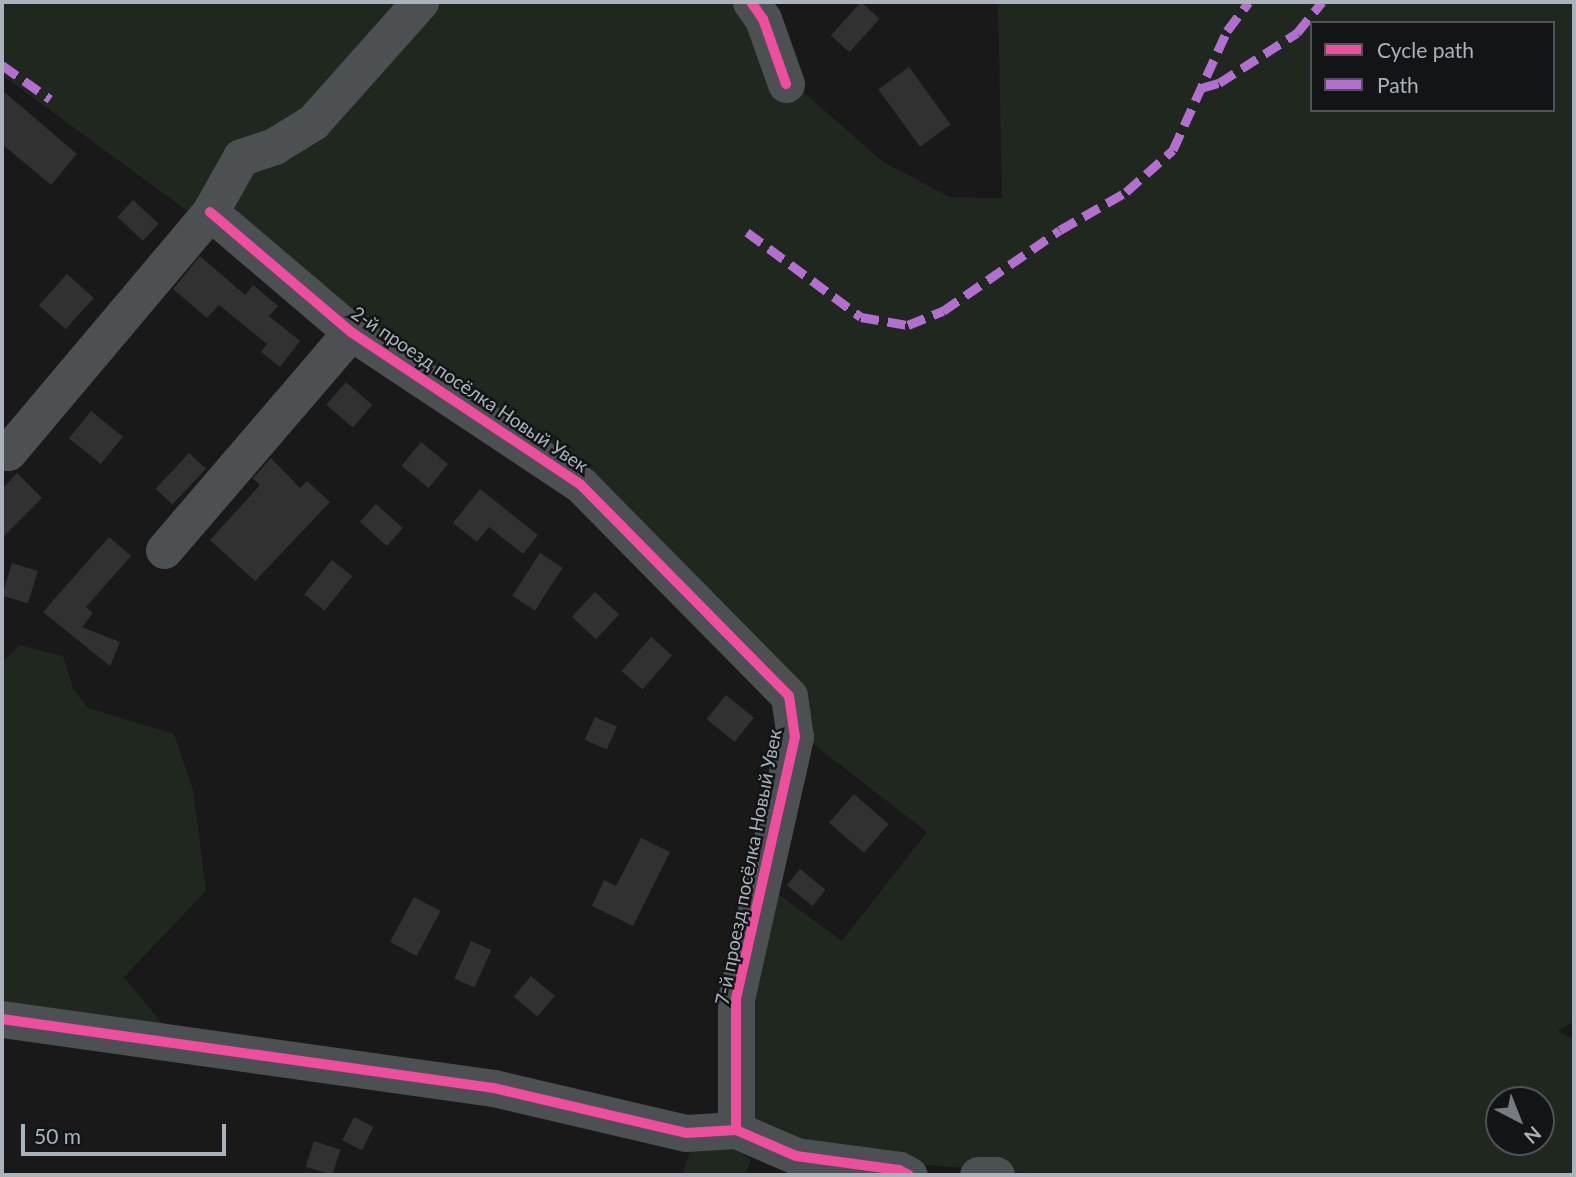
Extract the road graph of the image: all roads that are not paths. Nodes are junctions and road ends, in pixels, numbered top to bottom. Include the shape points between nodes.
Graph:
1 (420, 2) edge
2 (751, 2) edge
3 (786, 85) dead end
4 (210, 212) junction
5 (351, 332) junction
6 (8, 452) dead end
7 (164, 550) dead end
8 (789, 696) joint
9 (2, 1019) edge
10 (736, 1130) junction
11 (909, 1175) edge
12 (978, 1175) edge
13 (996, 1175) edge

1 - 4 street via 313,122 274,146 241,157
2 - 3 street via 763,19
4 - 5 street, 2-й проезд посёлка Новый Увек
4 - 6 street
5 - 7 street, 2-й проезд посёлка Новый Увек
5 - 8 street, 2-й проезд посёлка Новый Увек via 581,485
8 - 10 street, 7-й проезд посёлка Новый Увек via 795,737 736,999
9 - 10 street via 238,1055 378,1068 494,1088 686,1133
10 - 11 street via 796,1156
12 - 13 street

